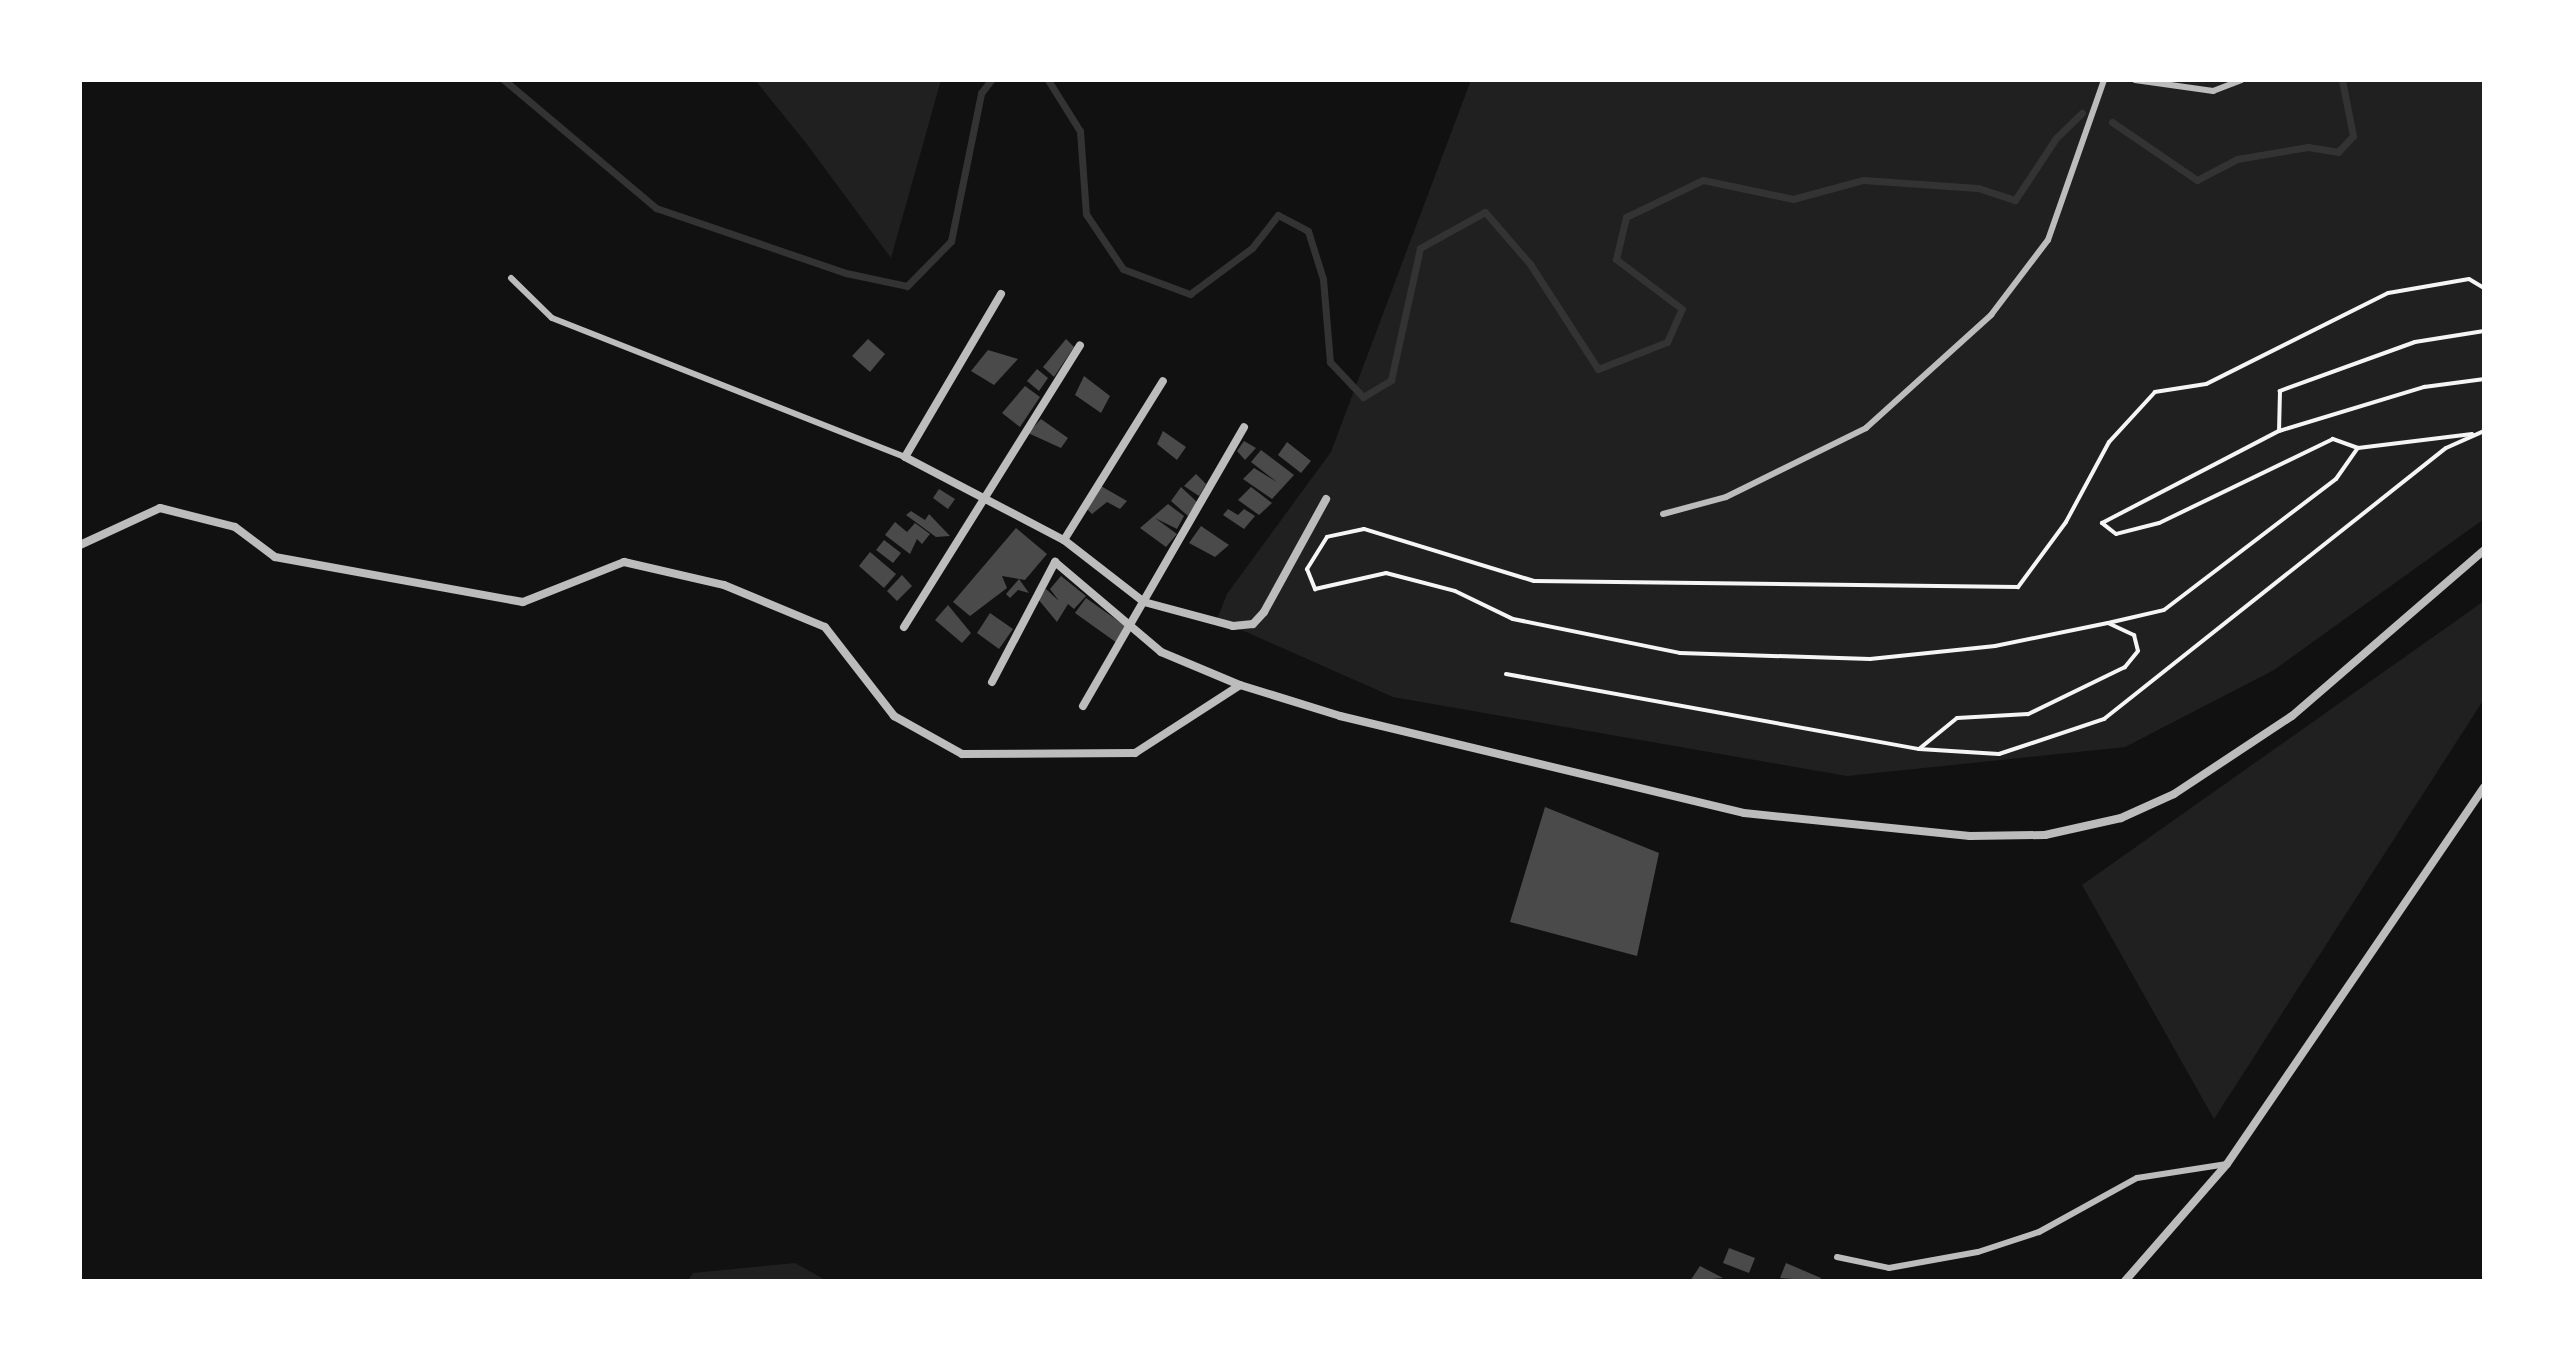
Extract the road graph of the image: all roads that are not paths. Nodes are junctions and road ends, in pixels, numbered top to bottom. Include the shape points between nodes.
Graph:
1 (2104, 80) edge
2 (2135, 80) edge
3 (2241, 80) edge
4 (511, 278) dead end
5 (1001, 294) dead end
6 (1080, 345) dead end
7 (1163, 381) dead end
8 (1244, 427) dead end
9 (905, 457) junction
10 (984, 495) junction
11 (1326, 499) dead end
12 (1663, 514) dead end
13 (1064, 540) junction
14 (80, 545) edge
15 (2484, 550) edge
16 (1144, 602) junction
17 (1130, 624) junction
18 (904, 627) dead end
19 (992, 682) dead end
20 (1240, 685) junction
21 (1083, 706) dead end
22 (2484, 787) edge
23 (2227, 1164) junction
24 (1837, 1257) dead end
25 (2125, 1281) edge

1 - 12 lane via 2048,240 1991,315 1866,428 1726,497
2 - 3 lane via 2213,91
4 - 9 lane via 552,318
5 - 9 street
6 - 10 street
7 - 13 street
8 - 16 street
9 - 10 street
10 - 13 street
10 - 18 street
11 - 16 street via 1253,624 1188,619
13 - 16 street
14 - 20 street via 160,508 235,527 275,557 523,602 624,562 724,585 825,627 894,716 962,754 1135,753
15 - 20 street via 2292,716 2174,794 2121,818 2045,835 1970,836 1744,813 1340,716
16 - 17 street
17 - 19 street via 1050,563
17 - 20 street via 1161,652
17 - 21 street
22 - 23 street
23 - 24 lane via 2137,1178 2039,1232 1964,1255 1889,1268
23 - 25 street

